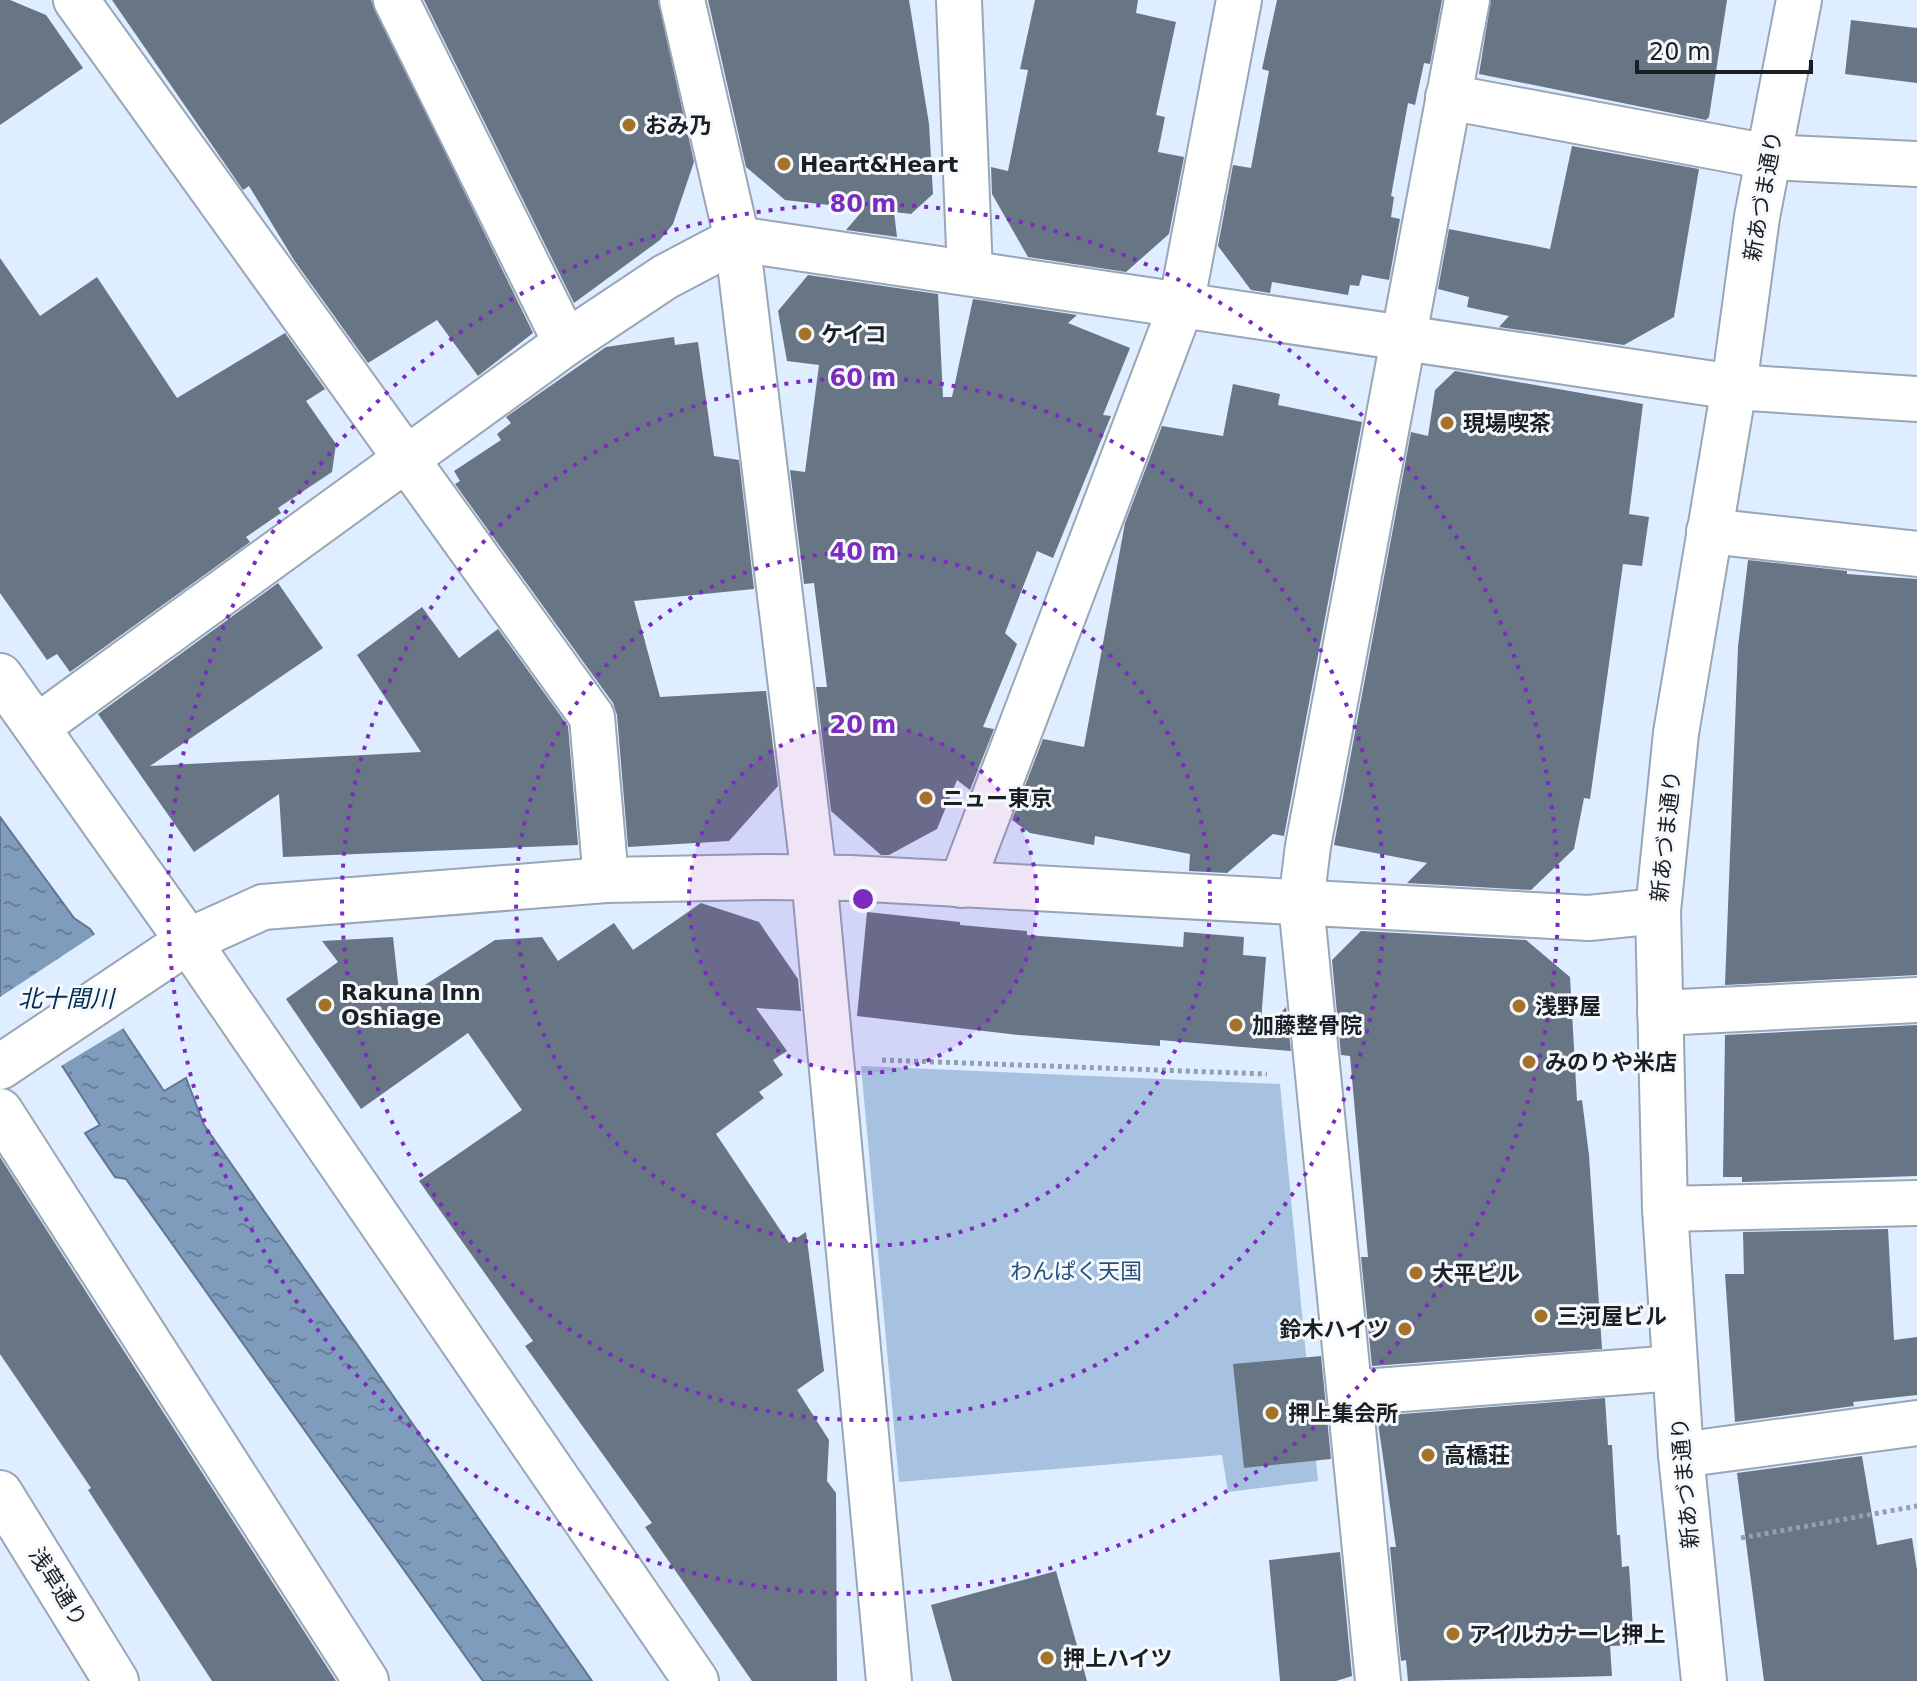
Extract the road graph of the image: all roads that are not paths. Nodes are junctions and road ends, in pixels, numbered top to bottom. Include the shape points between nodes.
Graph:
1 (76, 0) edge
2 (396, 0) edge
3 (682, 0) edge
4 (959, 0) edge
5 (1239, 0) edge
6 (1467, 0) edge
7 (1799, 0) edge
8 (1448, 97) junction
9 (1769, 157) junction
10 (1917, 164) edge
11 (737, 239) junction
12 (970, 273) junction
13 (1181, 306) junction
14 (1406, 338) junction
15 (566, 343) junction
16 (1734, 387) junction
17 (1917, 399) edge
18 (406, 463) junction
19 (1709, 531) junction
20 (1917, 554) edge
21 (0, 676) edge
22 (37, 727) junction
23 (814, 877) junction
24 (606, 880) junction
25 (961, 885) junction
26 (1301, 903) junction
27 (1658, 911) junction
28 (171, 952) junction
29 (1917, 1000) edge
30 (1660, 1013) junction
31 (6, 1063) edge
32 (0, 1111) edge
33 (1917, 1203) edge
34 (1665, 1209) junction
35 (1675, 1368) junction
36 (1350, 1393) junction
37 (1917, 1423) edge
38 (1681, 1455) junction
39 (0, 1493) edge
40 (113, 1680) edge
41 (366, 1681) edge
42 (696, 1681) edge
43 (889, 1681) edge
44 (1378, 1681) edge
45 (1704, 1681) edge

1 - 18 street
2 - 15 street
3 - 11 street
4 - 12 street
5 - 13 street
6 - 8 street
7 - 9 street, 新あづま通り
8 - 9 street
8 - 14 street
9 - 10 street
9 - 16 street, 新あづま通り
11 - 12 street
11 - 15 street via 665,277
11 - 23 street
12 - 13 street
13 - 14 street
13 - 25 street
14 - 16 street
14 - 26 street
15 - 18 street
16 - 17 street
16 - 19 street, 新あづま通り
18 - 22 street
18 - 24 street via 592,717
19 - 20 street
19 - 27 street, 新あづま通り via 1676,733
21 - 22 street
22 - 28 street
23 - 24 street
23 - 25 street
23 - 43 street
24 - 28 street via 263,907
25 - 26 street
26 - 27 street via 1589,918
26 - 36 street
27 - 30 street, 新あづま通り
28 - 31 street
28 - 42 street
29 - 30 street
30 - 34 street, 新あづま通り
32 - 41 street
33 - 34 street
34 - 35 street, 新あづま通り
35 - 36 street
35 - 38 street, 新あづま通り
36 - 44 street
37 - 38 street
38 - 45 street, 新あづま通り
39 - 40 street, 浅草通り

